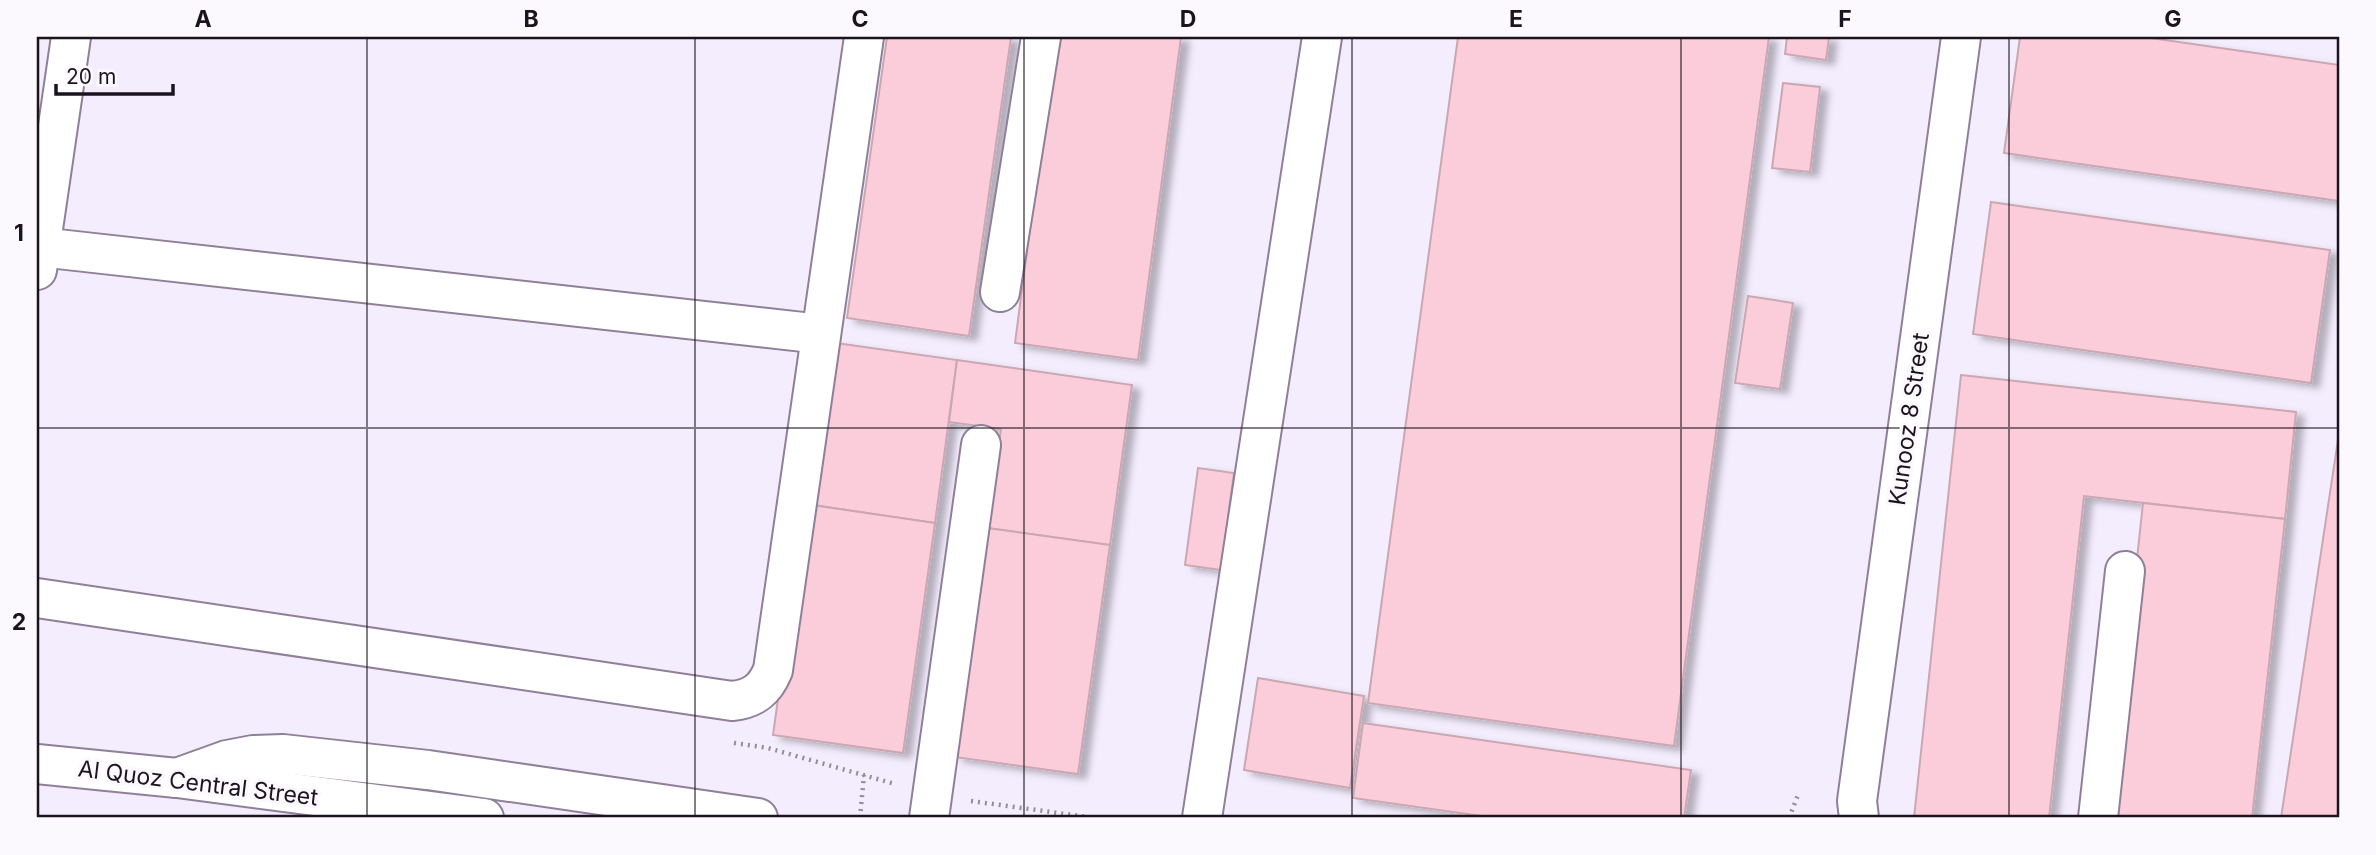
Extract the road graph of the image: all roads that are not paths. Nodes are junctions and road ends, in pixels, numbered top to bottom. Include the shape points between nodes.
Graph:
1 (71, 37) edge
2 (864, 37) edge
3 (1041, 37) edge
4 (1322, 37) edge
5 (1961, 37) edge
6 (38, 259) edge
7 (1000, 292) dead end
8 (821, 334) junction
9 (981, 445) dead end
10 (2125, 571) dead end
11 (37, 598) edge
12 (37, 764) edge
13 (177, 778) junction
14 (931, 807) edge
15 (1855, 813) edge
16 (484, 818) edge
17 (758, 818) edge
18 (1202, 818) edge
19 (2098, 818) edge

1 - 6 street
2 - 8 street
3 - 7 street
4 - 18 street
5 - 15 street, Kunooz 8 Street
6 - 8 street
8 - 11 street via 773,670 767,683 745,700
9 - 14 street
10 - 19 street
12 - 13 street, Al Quoz Central Street
13 - 16 street, Al Quoz Central Street
13 - 17 street via 227,760 283,754 428,770

